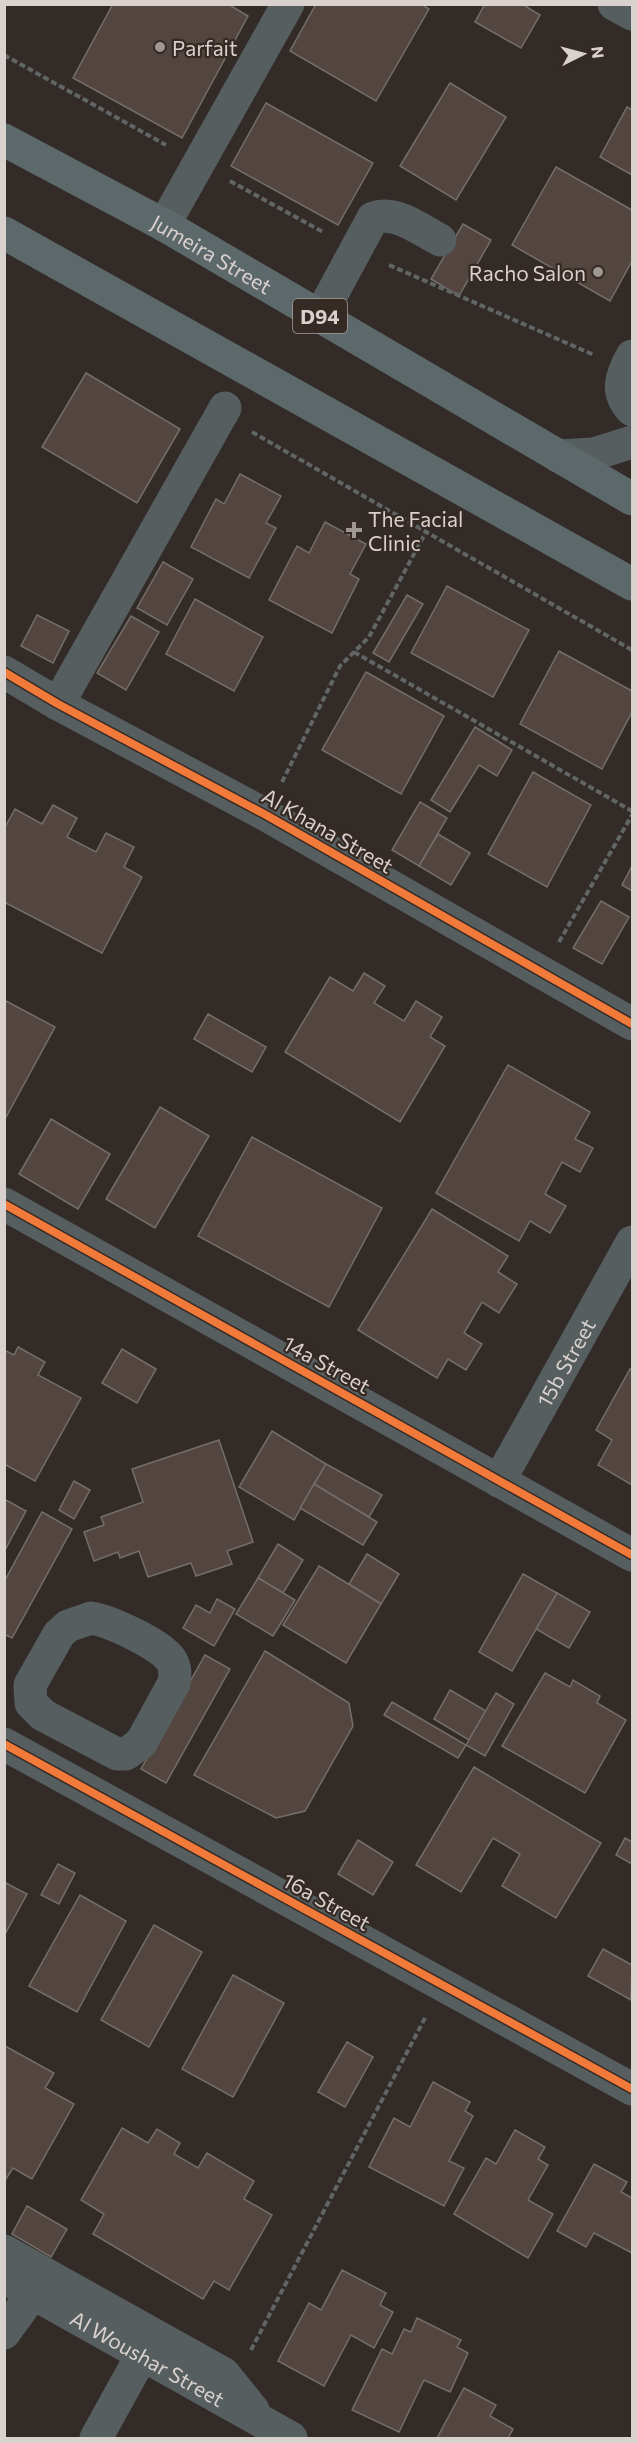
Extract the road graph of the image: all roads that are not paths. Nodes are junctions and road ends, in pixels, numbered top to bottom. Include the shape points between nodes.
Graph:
1 (288, 4) edge
2 (614, 4) edge
3 (633, 14) edge
4 (4, 140) edge
5 (164, 225) junction
6 (4, 233) edge
7 (440, 240) dead end
8 (320, 316) junction
9 (629, 362) edge
10 (225, 408) road end
11 (633, 410) edge
12 (633, 442) edge
13 (558, 456) junction
14 (633, 500) edge
15 (633, 584) edge
16 (4, 672) edge
17 (58, 704) junction
18 (633, 1024) edge
19 (4, 1204) edge
20 (633, 1242) edge
21 (499, 1481) junction
22 (633, 1555) edge
23 (31, 1703) junction
24 (4, 1737) edge
25 (4, 1744) edge
26 (633, 2090) edge
27 (4, 2251) edge
28 (4, 2277) edge
29 (33, 2293) junction
30 (4, 2333) edge
31 (142, 2355) junction
32 (261, 2422) junction
33 (96, 2439) edge
34 (291, 2439) edge

1 - 5 street
2 - 3 street
4 - 5 main road, Jumeira Street / D94
5 - 8 main road, Jumeira Street / D94
6 - 15 main road
7 - 8 street via 395,216 373,218
8 - 13 main road, Jumeira Street / D94
9 - 11 street via 620,380 625,402
10 - 17 street
12 - 13 street via 594,454
13 - 14 main road, Jumeira Street / D94
16 - 17 street, Al Khana Street
17 - 18 street, Al Khana Street via 267,815
19 - 21 street, 14a Street
20 - 21 street, 15b Street
21 - 22 street, 14a Street
23 - 23 street via 43,1715 117,1754 126,1754 141,1743 174,1683 176,1672 166,1654 113,1624 91,1618 59,1634 30,1685
23 - 24 street via 18,1713
25 - 26 street, 16a Street
27 - 32 street via 214,2368 233,2383
28 - 29 street, Al Woushar Street
29 - 30 street
29 - 31 street, Al Woushar Street
31 - 32 street, Al Woushar Street
31 - 33 street
32 - 34 street, Al Woushar Street

